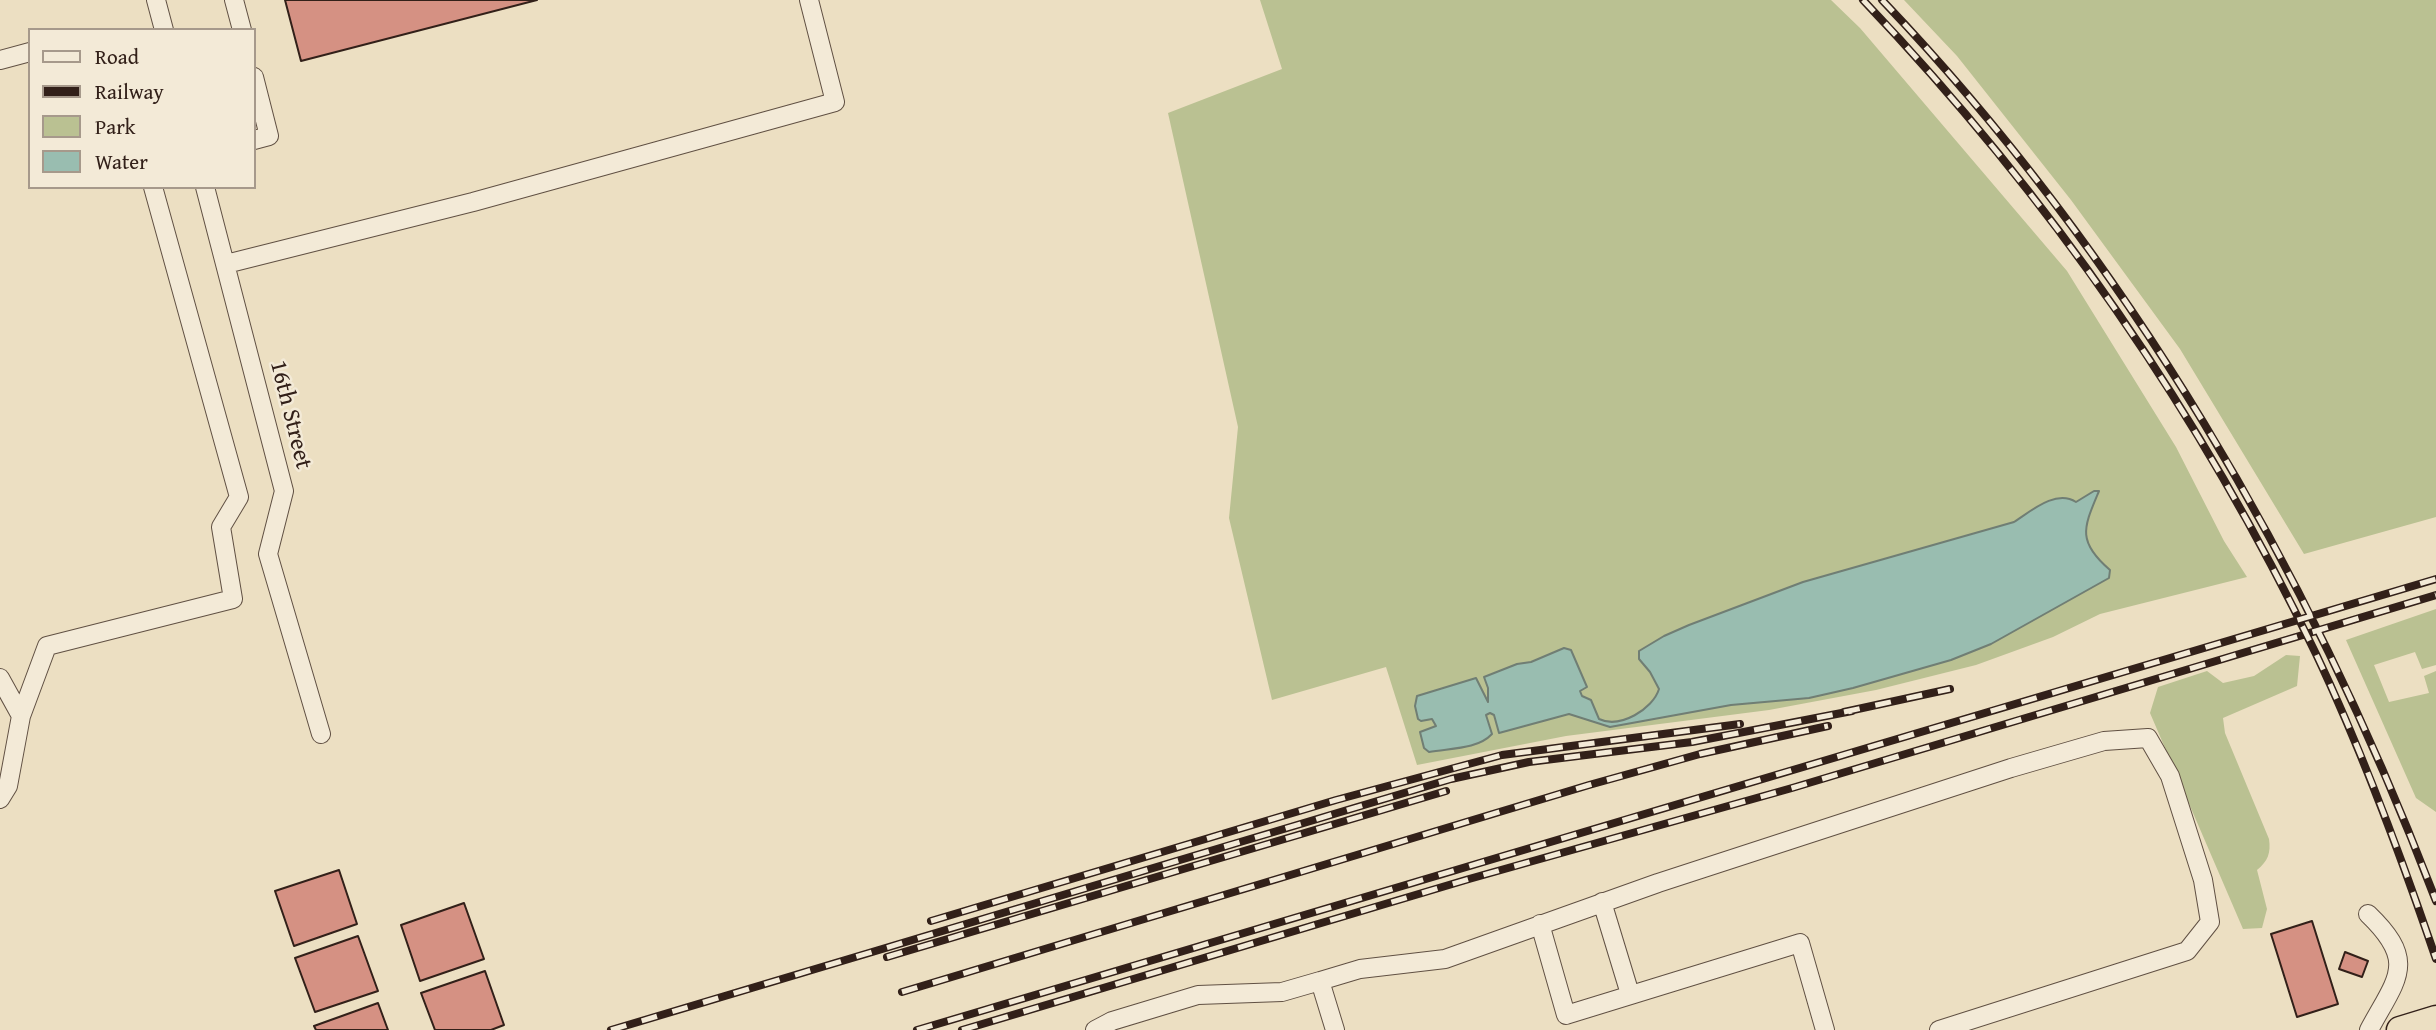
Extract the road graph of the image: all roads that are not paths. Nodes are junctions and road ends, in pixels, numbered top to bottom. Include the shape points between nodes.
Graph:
1 (156, 0) edge
2 (234, 0) edge
3 (808, 0) edge
4 (163, 28) edge
5 (241, 28) edge
6 (28, 53) edge
7 (0, 60) edge
8 (256, 85) edge
9 (256, 139) edge
10 (154, 189) edge
11 (206, 189) edge
12 (226, 264) junction
13 (0, 678) edge
14 (21, 716) junction
15 (321, 734) dead end
16 (0, 799) edge
17 (1602, 902) junction
18 (2368, 914) dead end
19 (1540, 924) junction
20 (1320, 981) junction
21 (1630, 994) junction
22 (2436, 1019) edge
23 (2405, 1029) edge
24 (1095, 1030) edge
25 (1335, 1030) edge
26 (1825, 1030) edge
27 (1939, 1030) edge
28 (2369, 1030) edge

1 - 4 street
2 - 5 street
3 - 12 street via 835,102
6 - 7 street
8 - 9 street via 269,136
10 - 14 street via 239,497 221,527 233,599 47,646
11 - 12 street, 16th Street
12 - 15 street, 16th Street via 284,491 268,554
13 - 14 street
14 - 16 street via 8,786
17 - 19 street
17 - 21 street
17 - 27 street via 2011,768 2104,741 2148,738 2170,776 2203,880 2210,922 2187,951
18 - 28 street via 2390,937 2400,965
19 - 20 street via 1445,959 1360,968
19 - 21 street via 1566,1015
20 - 24 street via 1282,992 1198,995
20 - 25 street
21 - 26 street via 1800,943
22 - 23 highway

